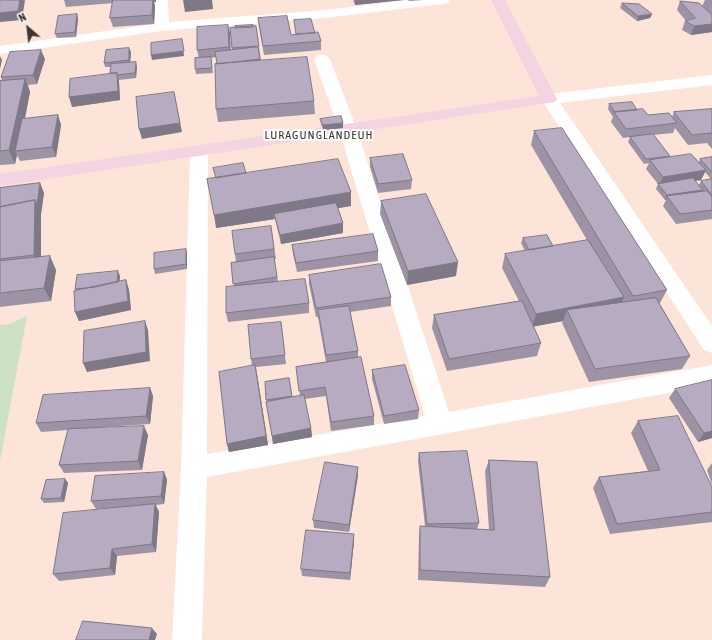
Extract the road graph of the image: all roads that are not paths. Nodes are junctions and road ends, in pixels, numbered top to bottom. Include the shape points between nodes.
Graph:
1 (161, 0) edge
2 (443, 0) edge
3 (498, 0) edge
4 (162, 27) junction
5 (0, 50) edge
6 (322, 59) dead end
7 (712, 80) edge
8 (549, 99) junction
9 (348, 130) junction
10 (199, 152) junction
11 (0, 180) edge
12 (712, 344) edge
13 (712, 375) edge
14 (440, 423) junction
15 (194, 468) junction
16 (187, 640) edge

1 - 4 street
2 - 4 street via 324,14
3 - 8 main road
4 - 5 street
6 - 9 street
7 - 8 street
8 - 9 main road
8 - 12 street
9 - 10 main road
9 - 14 street
10 - 11 main road
10 - 15 street
13 - 14 street
14 - 15 street
15 - 16 street

